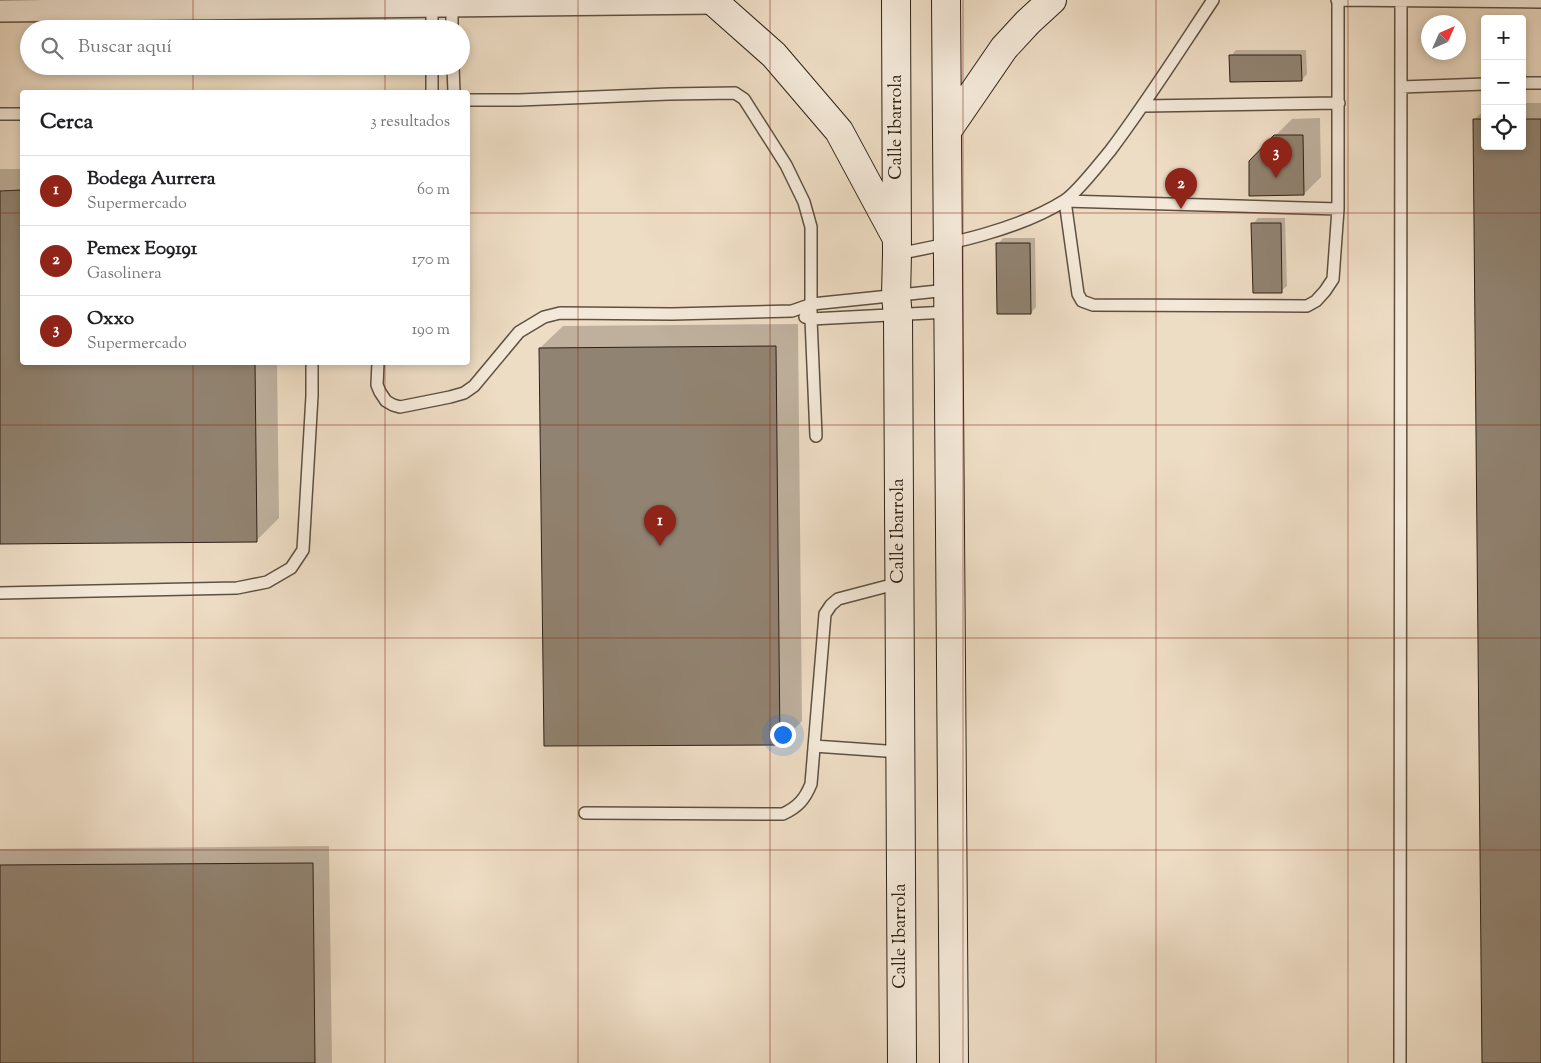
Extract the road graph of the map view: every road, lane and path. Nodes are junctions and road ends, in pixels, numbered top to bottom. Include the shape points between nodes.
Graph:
1 (896, 0) edge
2 (946, 0) edge
3 (1052, 0) edge
4 (1213, 0) edge
5 (1338, 0) edge
6 (1401, 1) edge
7 (714, 2) edge
8 (1541, 2) edge
9 (442, 3) edge
10 (0, 12) edge
11 (435, 20) edge
12 (449, 20) edge
13 (432, 75) edge
14 (454, 75) edge
15 (1526, 83) edge
16 (1541, 83) edge
17 (1481, 84) edge
18 (1401, 87) junction
19 (432, 90) edge
20 (454, 90) edge
21 (470, 100) edge
22 (1339, 103) junction
23 (1144, 106) junction
24 (0, 114) edge
25 (20, 114) edge
26 (947, 132) junction
27 (1065, 200) junction
28 (1338, 209) junction
29 (949, 244) junction
30 (897, 246) junction
31 (948, 301) junction
32 (812, 304) junction
33 (897, 306) junction
34 (792, 311) junction
35 (811, 319) junction
36 (312, 365) edge
37 (378, 365) edge
38 (816, 436) dead end
39 (899, 583) junction
40 (0, 593) edge
41 (814, 746) junction
42 (900, 752) junction
43 (585, 813) dead end
44 (902, 1063) edge
45 (954, 1063) edge
46 (1400, 1063) edge

1 - 30 main road, Calle Ibarrola
2 - 26 main road
3 - 26 main road via 1004,48
4 - 23 lane
5 - 6 lane
5 - 22 lane
6 - 8 lane
6 - 18 lane
7 - 9 street
7 - 30 main road via 774,55 840,131
9 - 10 street
9 - 11 lane
9 - 12 lane
13 - 19 lane
14 - 20 lane
15 - 16 lane
17 - 18 lane
18 - 46 lane
21 - 32 lane via 735,93 744,99 781,157 804,202 811,227
22 - 23 lane
22 - 28 lane
23 - 27 lane via 1095,169
24 - 25 lane
26 - 29 main road
27 - 28 lane
27 - 28 lane via 1078,294 1082,301 1093,305 1307,306 1316,301 1332,279
27 - 29 lane via 1025,220
29 - 30 lane
29 - 31 main road
30 - 33 main road, Calle Ibarrola
31 - 33 lane
31 - 33 lane
31 - 45 main road
32 - 33 lane
32 - 34 lane
32 - 35 lane
33 - 35 lane
33 - 39 main road, Calle Ibarrola
34 - 35 lane
34 - 37 lane via 560,313 519,332 474,386 464,393 400,407 386,401 380,392
35 - 38 lane
36 - 40 lane via 303,550 291,568 266,582 237,588
39 - 41 lane via 838,599 825,614
39 - 42 main road, Calle Ibarrola
41 - 42 lane
41 - 43 lane via 807,796 784,814
42 - 44 main road, Calle Ibarrola

